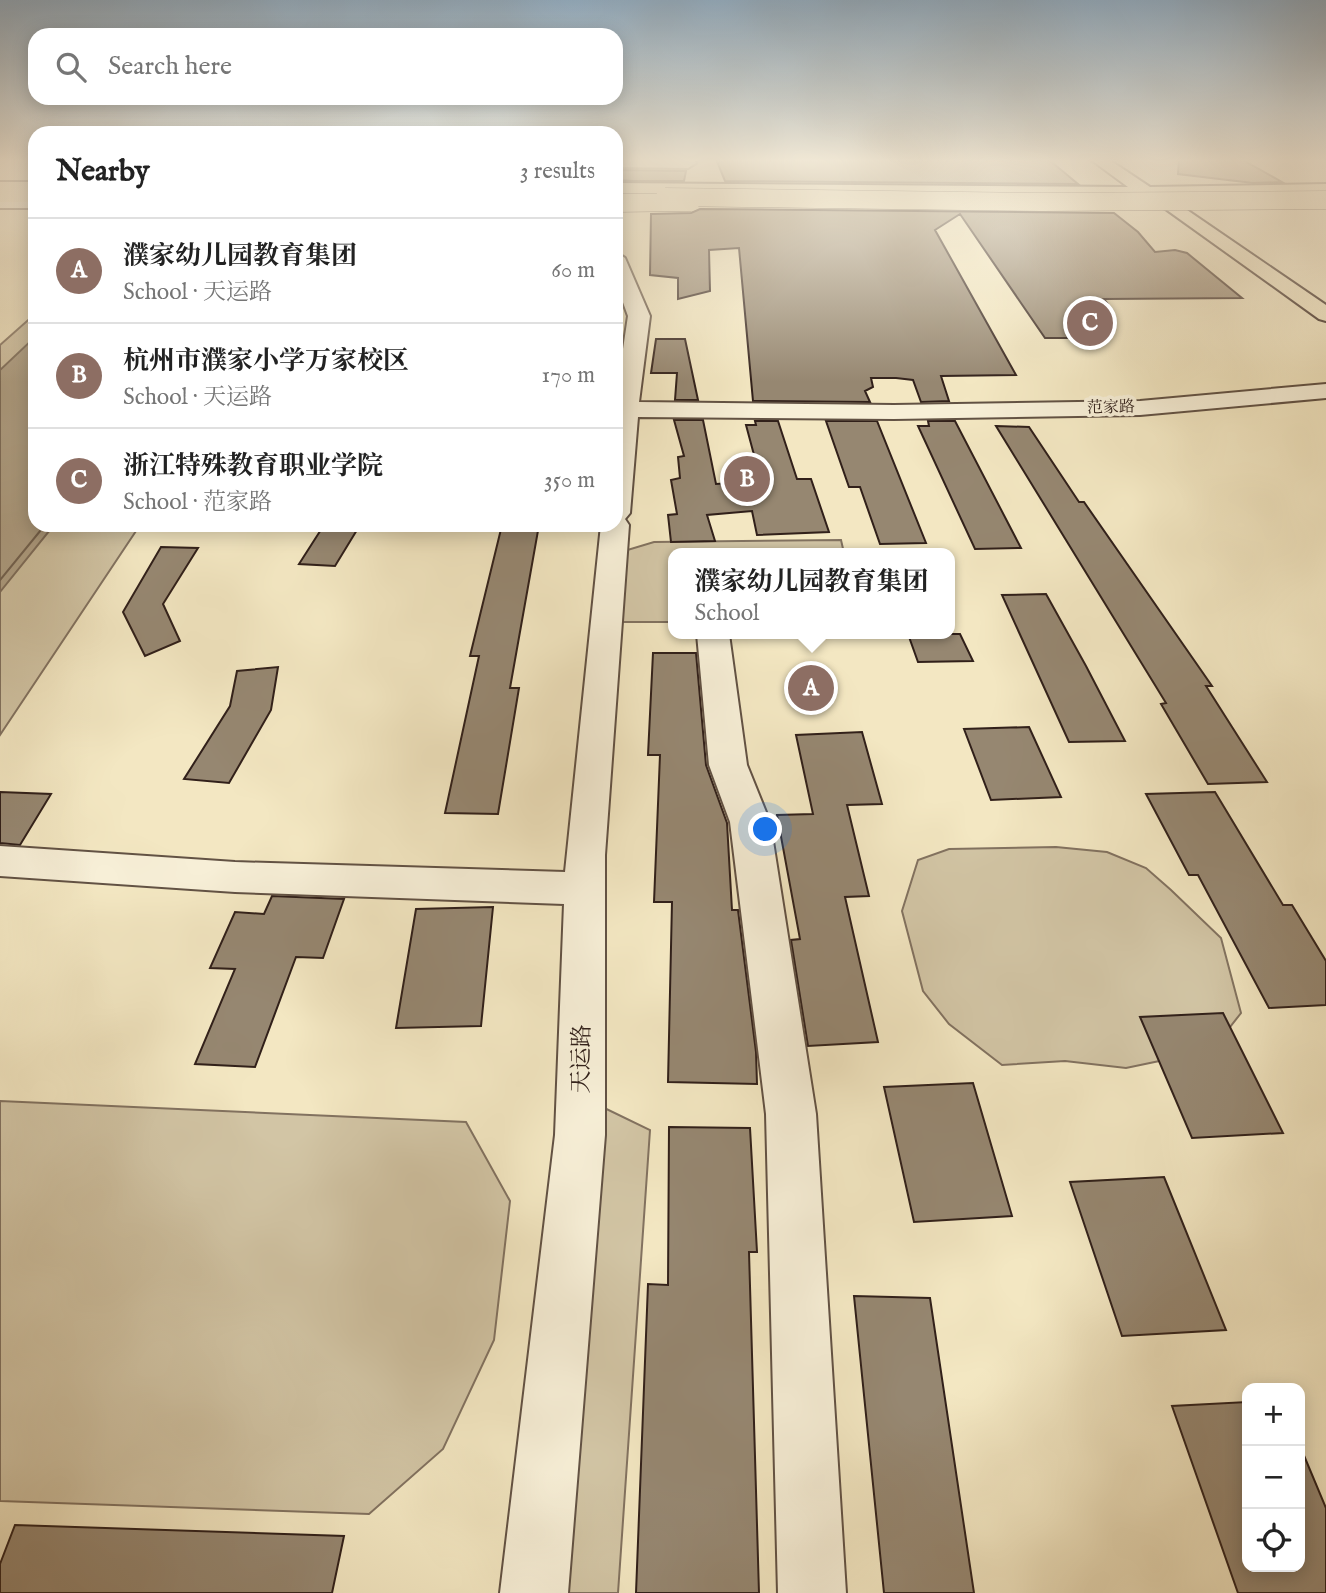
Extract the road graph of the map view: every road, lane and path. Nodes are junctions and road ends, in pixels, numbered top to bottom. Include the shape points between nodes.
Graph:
1 (1224, 233) edge
2 (623, 272) edge
3 (1326, 315) edge
4 (1326, 391) edge
5 (623, 399) edge
6 (623, 409) edge
7 (614, 532) edge
8 (714, 639) edge
9 (0, 861) edge
10 (586, 889) junction
11 (534, 1593) edge
12 (812, 1593) edge

1 - 3 main road
2 - 5 street via 639,316
4 - 6 street, 范家路 via 1140,408 894,412
7 - 10 street, 天运路 via 584,855
8 - 12 street via 728,765 750,822 791,1114
9 - 10 street via 235,877
10 - 11 street, 天运路 via 580,1135

